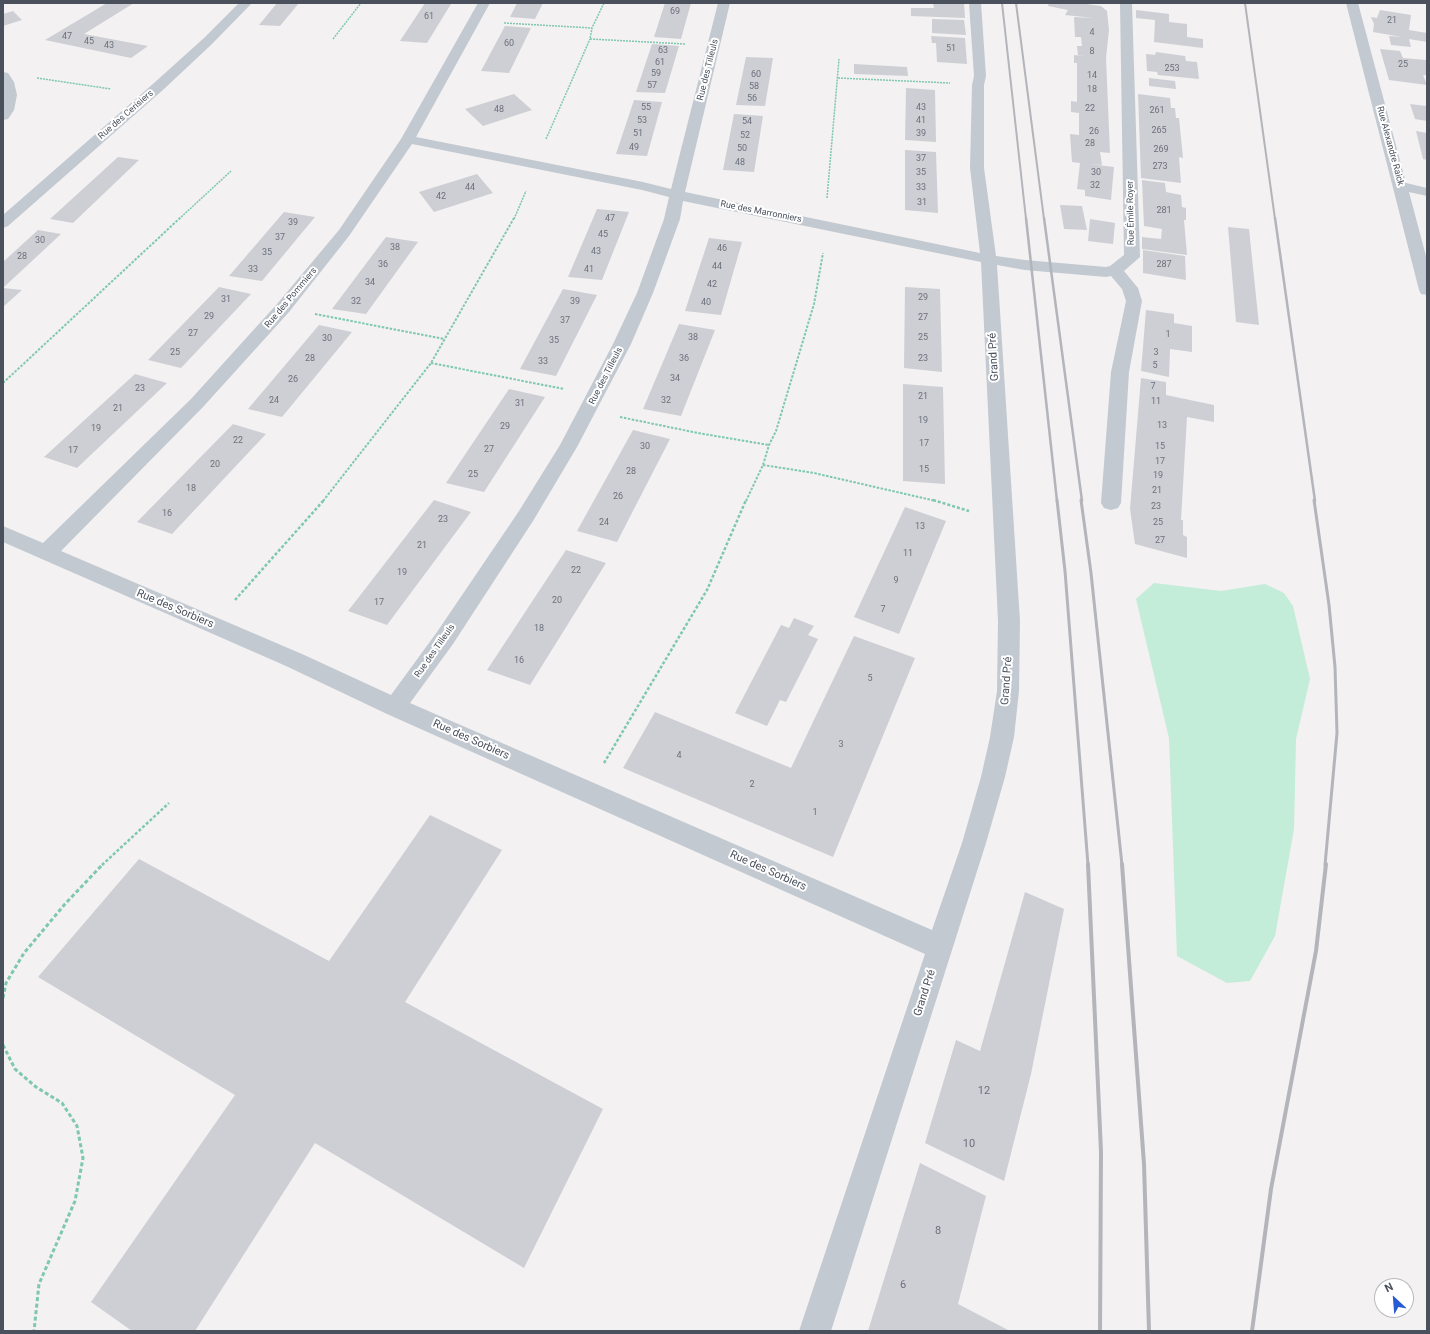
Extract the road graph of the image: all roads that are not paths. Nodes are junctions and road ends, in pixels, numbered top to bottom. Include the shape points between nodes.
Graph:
1 (246, 3) edge
2 (484, 3) edge
3 (724, 3) edge
4 (975, 3) edge
5 (1126, 3) edge
6 (1352, 3) edge
7 (5, 79) edge
8 (3, 116) edge
9 (408, 139) junction
10 (1400, 186) junction
11 (1427, 192) edge
12 (677, 195) junction
13 (3, 222) edge
14 (989, 259) junction
15 (1115, 270) junction
16 (1427, 290) edge
17 (1111, 504) dead end
18 (3, 534) edge
19 (46, 553) junction
20 (395, 707) junction
21 (940, 947) junction
22 (815, 1331) edge

1 - 13 street, Rue des Cerisiers via 159,86
2 - 9 street, Rue des Pommiers
3 - 12 street, Rue des Tilleuls
4 - 14 street, Grand Pré via 979,68 977,168
5 - 15 street, Rue Émile Royer via 1132,257
6 - 10 street, Rue Alexandre Raick
7 - 8 street via 10,94
9 - 12 street, Rue des Marronniers
9 - 19 street, Rue des Pommiers via 344,233 283,308 197,403
10 - 11 street
10 - 16 street, Rue Alexandre Raick
12 - 14 street, Rue des Marronniers
12 - 20 street, Rue des Tilleuls via 672,219 645,293 622,344 556,468 444,638
14 - 15 street, Rue des Marronniers via 1025,265 1106,272
14 - 21 street, Grand Pré via 1009,621 1008,691 1002,737 993,776
15 - 17 street via 1130,288 1134,301 1120,372
18 - 19 street, Rue des Sorbiers
19 - 20 street, Rue des Sorbiers
20 - 21 street, Rue des Sorbiers
21 - 22 street, Grand Pré

